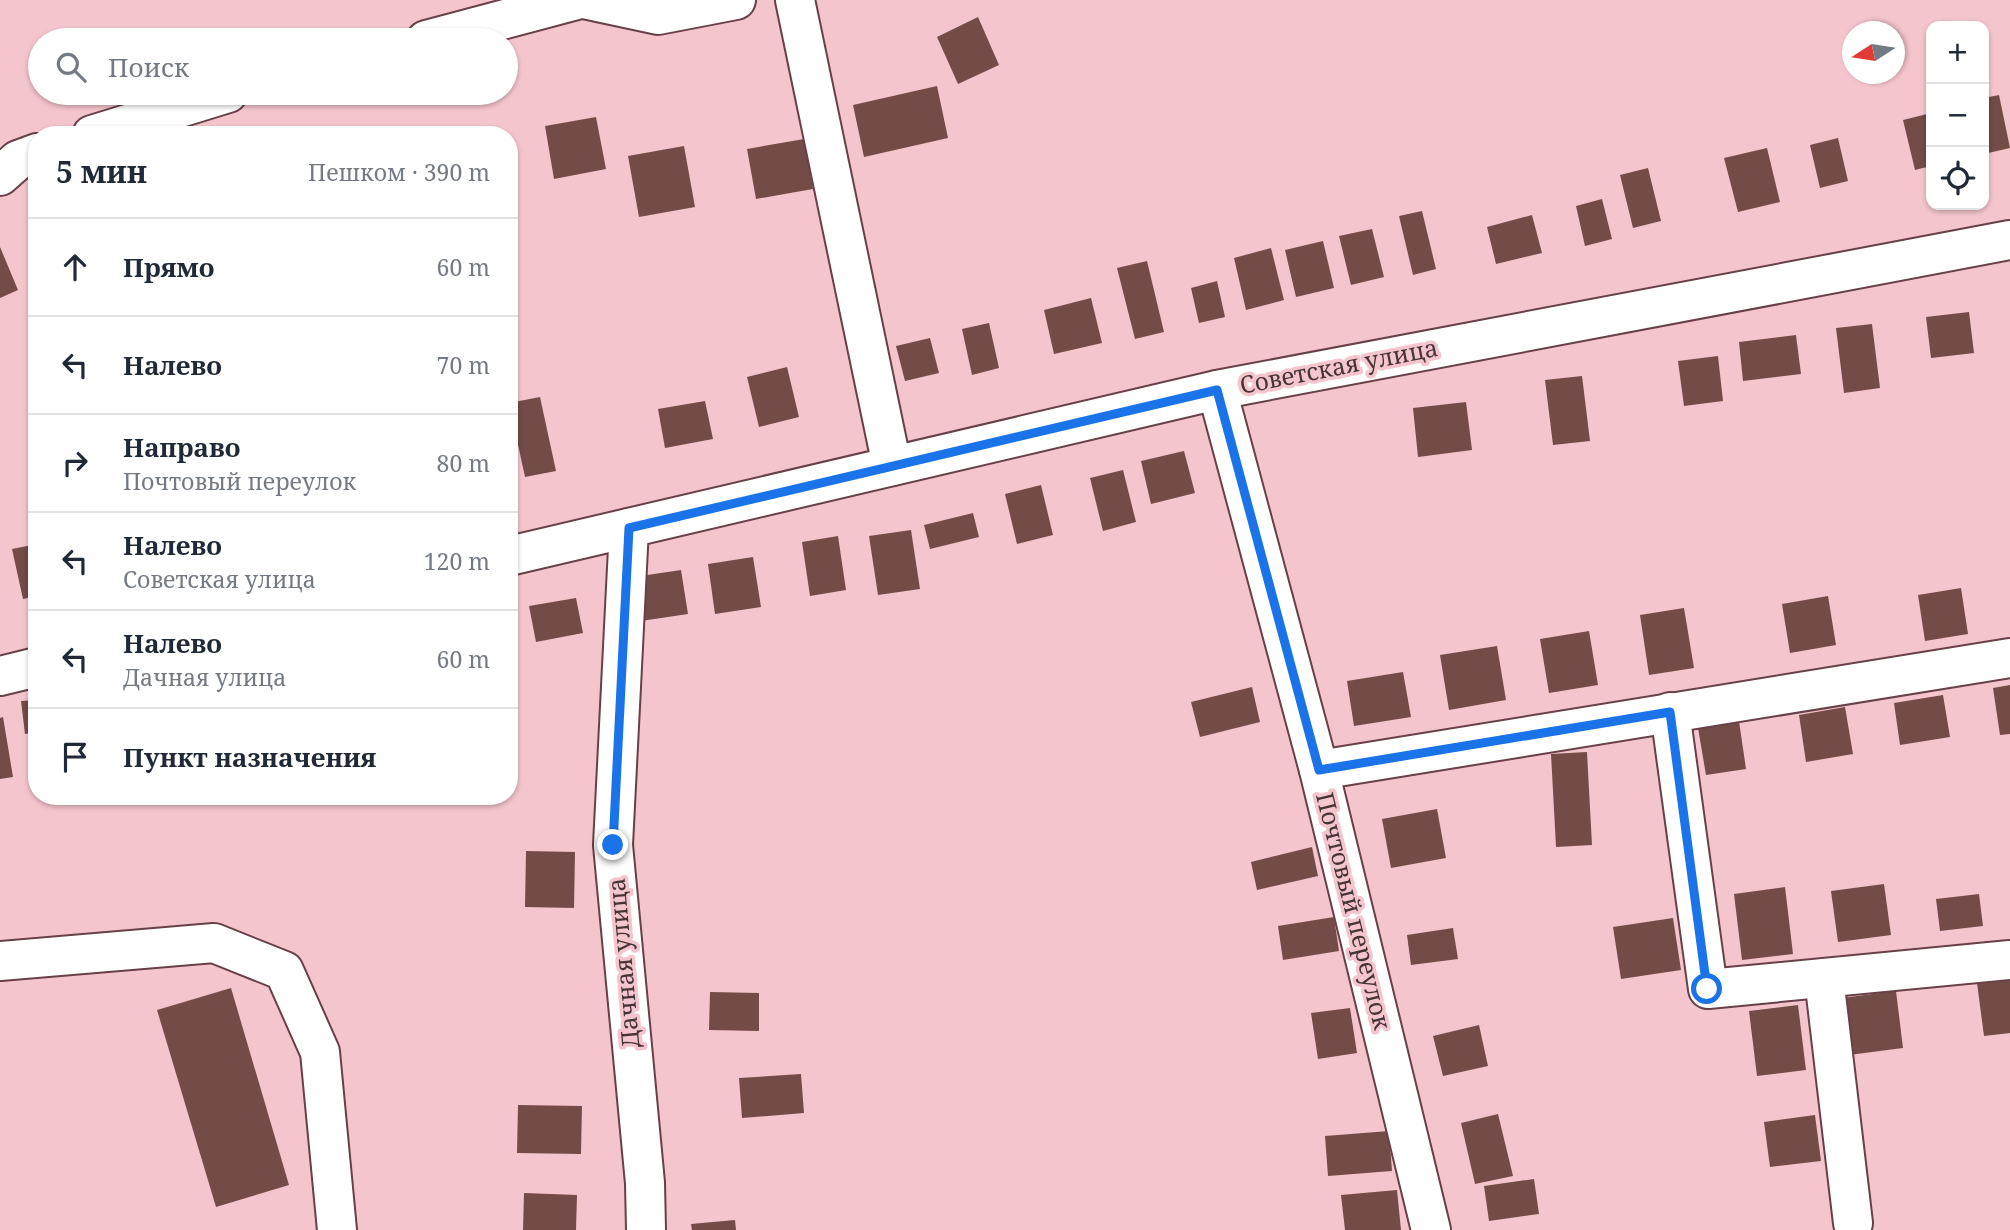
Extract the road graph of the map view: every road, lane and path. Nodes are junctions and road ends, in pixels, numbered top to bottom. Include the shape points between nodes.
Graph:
1 (578, 0) edge
2 (588, 0) edge
3 (736, 0) edge
4 (794, 0) edge
5 (472, 28) edge
6 (189, 105) edge
7 (121, 126) edge
8 (28, 156) edge
9 (0, 176) edge
10 (2010, 240) edge
11 (1217, 390) junction
12 (892, 466) junction
13 (629, 528) junction
14 (518, 554) edge
15 (2010, 658) edge
16 (28, 669) edge
17 (0, 676) edge
18 (1670, 712) junction
19 (1319, 770) junction
20 (2010, 960) edge
21 (0, 961) edge
22 (1824, 978) junction
23 (1853, 1223) dead end
24 (337, 1230) edge
25 (646, 1230) edge
26 (1431, 1230) edge

1 - 5 street
2 - 3 street via 657,15
4 - 12 street
6 - 7 street
8 - 9 street
10 - 11 street, Советская улица
11 - 12 street, Советская улица
11 - 19 street, Почтовый переулок
12 - 13 street, Советская улица
13 - 14 street, Советская улица
13 - 25 street, Дачная улица via 613,845
15 - 18 street
16 - 17 street
18 - 19 street
18 - 22 street via 1707,989
19 - 26 street, Почтовый переулок
20 - 22 street
21 - 24 street via 215,943 284,971 320,1052
22 - 23 street

